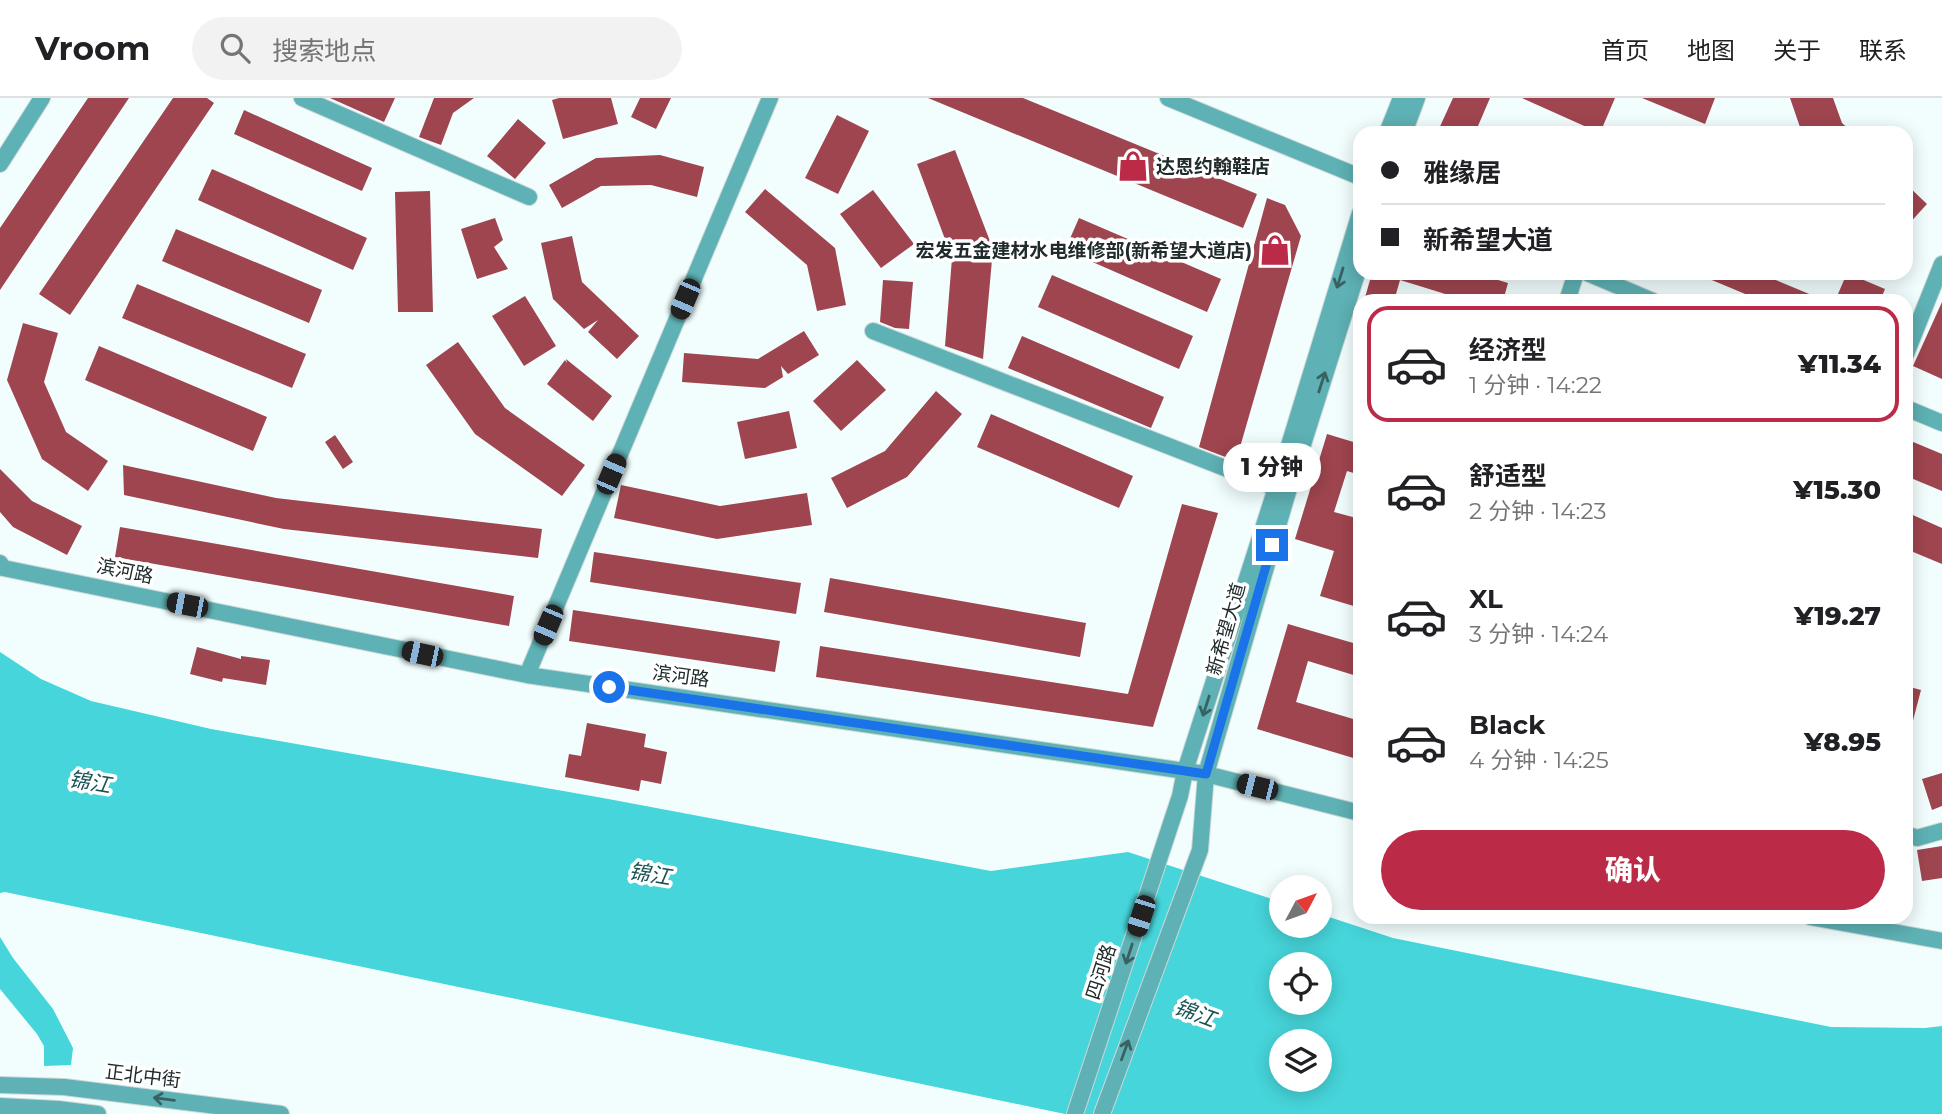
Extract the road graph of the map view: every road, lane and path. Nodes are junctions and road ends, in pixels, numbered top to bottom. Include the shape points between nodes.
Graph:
1 (42, 98) edge
2 (302, 98) edge
3 (769, 98) edge
4 (1168, 98) edge
5 (1401, 98) edge
6 (1417, 98) edge
7 (1390, 126) edge
8 (1407, 126) edge
9 (0, 164) edge
10 (1353, 174) edge
11 (529, 197) dead end
12 (1353, 236) edge
13 (1942, 264) edge
14 (1355, 280) edge
15 (1604, 280) edge
16 (1636, 294) edge
17 (873, 331) dead end
18 (1913, 336) edge
19 (1913, 411) edge
20 (1942, 423) edge
21 (1276, 488) junction
22 (0, 563) edge
23 (527, 675) junction
24 (1185, 771) junction
25 (1206, 774) junction
26 (1353, 811) edge
27 (1942, 831) edge
28 (1913, 837) edge
29 (1848, 924) edge
30 (1942, 941) edge
31 (0, 1085) edge
32 (0, 1107) edge
33 (98, 1114) edge
34 (281, 1114) edge
35 (1075, 1114) edge
36 (1102, 1114) edge

1 - 9 street
2 - 11 street
3 - 23 street
4 - 10 street
5 - 7 street
6 - 8 street
12 -> 21 street, 四河路
13 - 18 street
25 -> 14 street, 新希望大道
15 - 16 street
17 - 21 street
19 - 20 street
21 -> 24 street, 四河路
22 - 23 street, 滨河路 via 3,568
23 - 24 street, 滨河路
24 - 25 street, 滨河路
24 -> 35 street, 四河路 via 1166,842
25 - 26 street, 滨河路
36 -> 25 street, 新希望大道 via 1200,850
27 - 28 street
29 - 30 street
34 -> 31 street, 正北中街 via 64,1087
32 - 33 street

